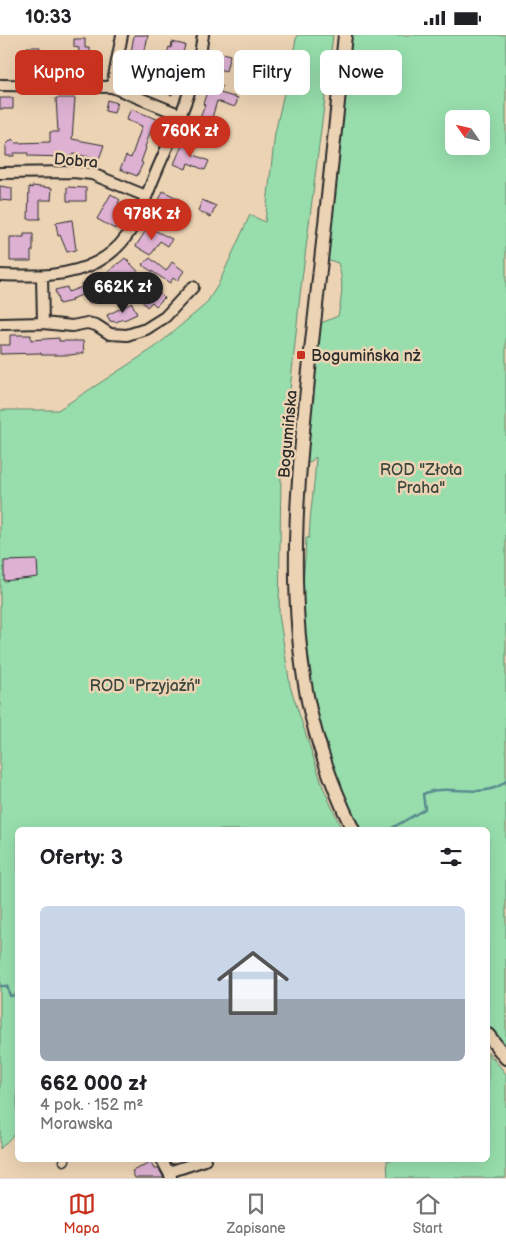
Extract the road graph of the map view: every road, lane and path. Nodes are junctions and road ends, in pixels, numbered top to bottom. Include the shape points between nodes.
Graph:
1 (122, 35) edge
2 (203, 35) edge
3 (345, 35) edge
4 (0, 85) edge
5 (112, 87) junction
6 (180, 115) junction
7 (0, 173) edge
8 (146, 196) junction
9 (0, 275) edge
10 (42, 276) junction
11 (193, 287) dead end
12 (43, 323) junction
13 (0, 324) edge
14 (352, 827) edge
15 (490, 1038) edge
16 (506, 1059) edge
17 (163, 1162) edge
18 (201, 1162) edge
19 (170, 1175) edge

1 - 5 street
2 - 6 street
3 - 14 street, Bogumińska via 302,434 297,574 300,647 307,698 328,773
4 - 5 street
5 - 6 street
6 - 8 street
7 - 8 street, Dobra via 92,174
8 - 10 street via 127,236 109,255 82,268
9 - 10 street
10 - 12 street
11 - 12 street via 165,317 135,333 110,334 87,323 72,327
12 - 13 street
15 - 16 street
17 - 19 street
18 - 19 street

